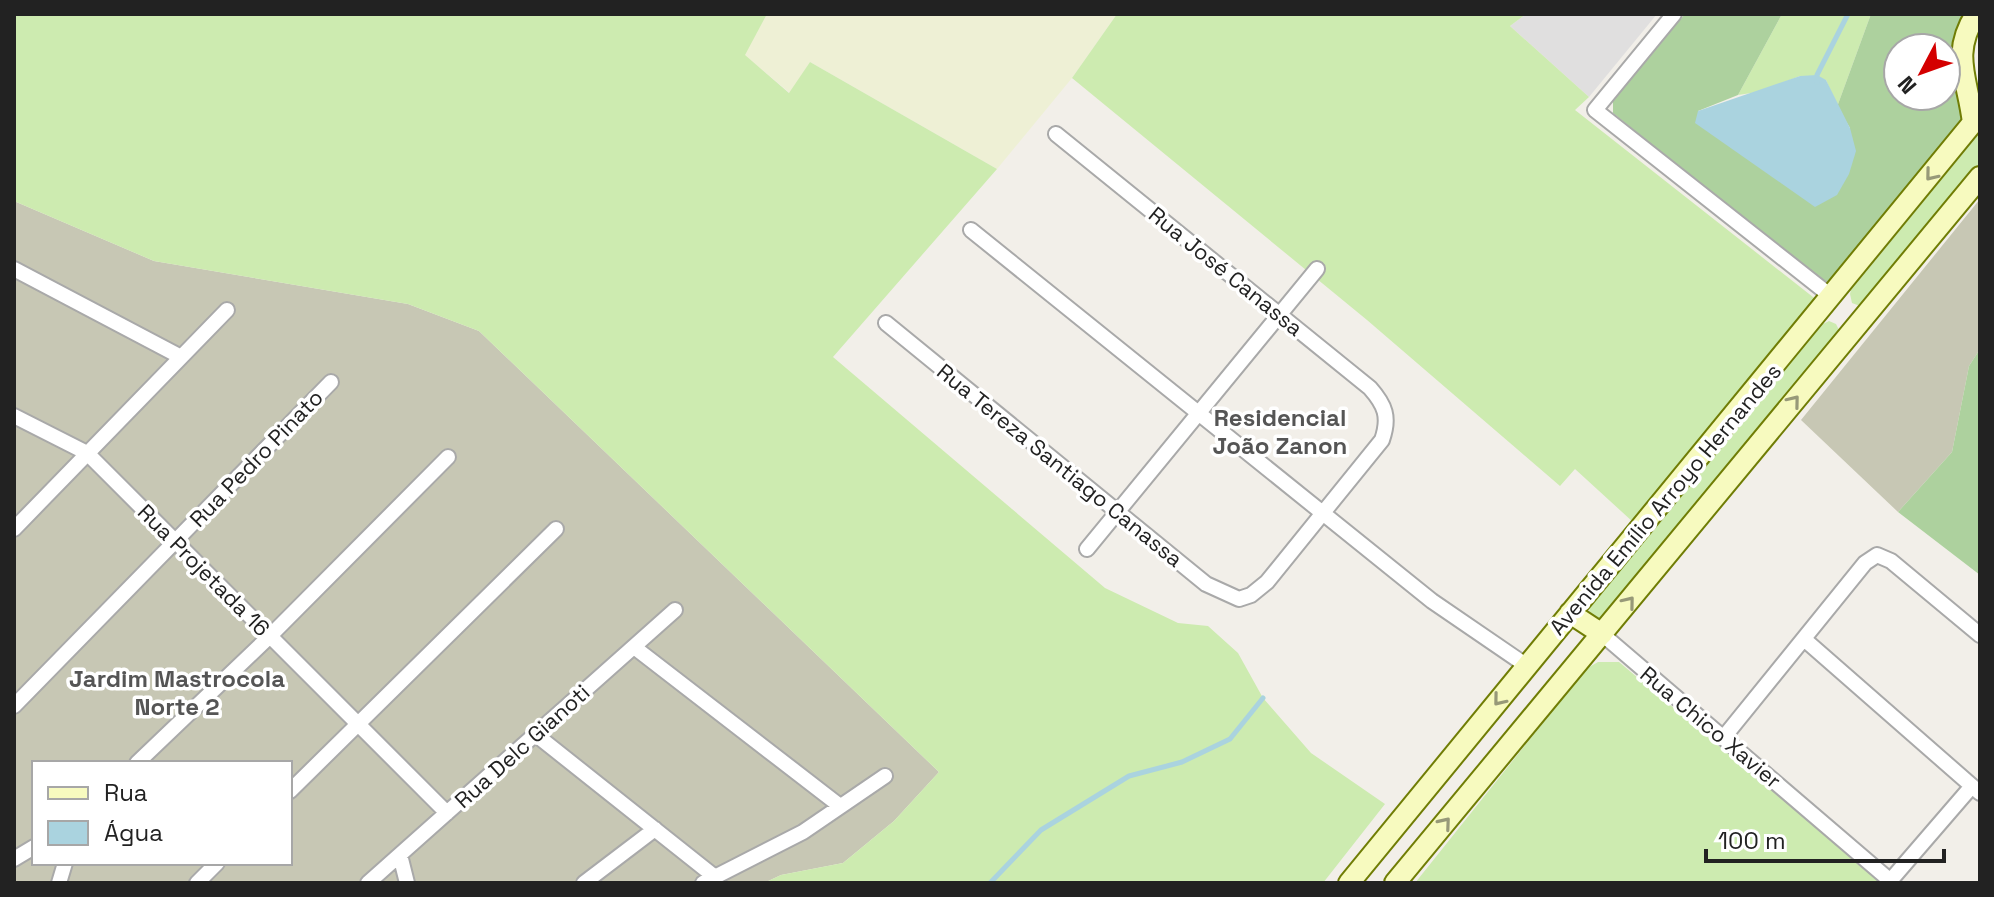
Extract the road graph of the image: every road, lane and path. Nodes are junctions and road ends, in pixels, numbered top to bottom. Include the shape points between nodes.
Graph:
1 (1674, 14) edge
2 (1976, 14) edge
3 (1977, 118) edge
4 (1056, 134) dead end
5 (1980, 177) edge
6 (971, 230) dead end
7 (14, 269) edge
8 (1317, 269) dead end
9 (1832, 297) junction
10 (227, 310) dead end
11 (1279, 314) junction
12 (1860, 320) junction
13 (886, 323) dead end
14 (181, 357) junction
15 (331, 382) dead end
16 (1198, 413) junction
17 (14, 416) edge
18 (87, 453) junction
19 (448, 457) dead end
20 (1117, 511) junction
21 (1323, 513) junction
22 (14, 529) edge
23 (556, 529) dead end
24 (175, 541) junction
25 (1087, 549) dead end
26 (675, 610) dead end
27 (1570, 613) junction
28 (1602, 634) junction
29 (1980, 635) edge
30 (270, 636) junction
31 (1804, 639) junction
32 (634, 647) junction
33 (1527, 666) junction
34 (14, 706) edge
35 (358, 724) junction
36 (535, 734) junction
37 (1724, 737) junction
38 (139, 761) edge
39 (885, 776) dead end
40 (292, 789) edge
41 (1976, 789) edge
42 (840, 806) junction
43 (447, 813) junction
44 (655, 829) junction
45 (32, 848) edge
46 (400, 855) junction
47 (14, 859) edge
48 (215, 865) edge
49 (1361, 879) edge
50 (709, 880) edge
51 (1892, 882) edge
52 (197, 883) edge
53 (368, 883) edge
54 (407, 883) edge
55 (584, 883) edge
56 (1395, 883) edge

1 - 9 street via 1595,110
2 - 3 main road via 1965,31 1961,66
3 -> 9 main road, Avenida Emílio Arroyo Hernandes
4 - 11 street, Rua José Canassa
5 - 12 main road, Avenida Emílio Arroyo Hernandes
6 - 16 street
7 - 14 street
8 - 11 street
9 - 12 main road
9 - 27 main road, Avenida Emílio Arroyo Hernandes
10 - 14 street
11 - 16 street
11 - 21 street, Rua José Canassa via 1370,388 1387,416 1382,440
28 -> 12 main road, Avenida Emílio Arroyo Hernandes
13 - 20 street, Rua Tereza Santiago Canassa
14 - 18 street
15 - 24 street, Rua Pedro Pinato
16 - 20 street
16 - 21 street
17 - 18 street, Rua Projetada 16
18 - 22 street
18 - 24 street, Rua Projetada 16
19 - 30 street
20 - 21 street, Rua Tereza Santiago Canassa via 1206,584 1239,599 1267,582
20 - 25 street
21 - 33 street via 1432,601
23 - 35 street
24 - 30 street, Rua Projetada 16
24 - 34 street, Rua Pedro Pinato
26 - 32 street, Rua Delc Gianoti
27 - 28 main road
27 - 33 main road, Avenida Emílio Arroyo Hernandes
28 - 37 street, Rua Chico Xavier
56 -> 28 main road, Avenida Emílio Arroyo Hernandes
29 - 31 street via 1877,555
30 - 35 street, Rua Projetada 16
30 - 38 street
31 - 37 street
31 - 41 street
32 - 36 street, Rua Delc Gianoti
32 - 42 street
33 -> 49 main road, Avenida Emílio Arroyo Hernandes
35 - 40 street
35 - 43 street, Rua Projetada 16
36 - 43 street, Rua Delc Gianoti
36 - 44 street
37 - 51 street, Rua Chico Xavier
39 - 42 street
41 - 51 street
42 - 50 street via 803,832
43 - 46 street, Rua Delc Gianoti
44 - 50 street
44 - 55 street
45 - 47 street
46 - 53 street, Rua Delc Gianoti
46 - 54 street
48 - 52 street

